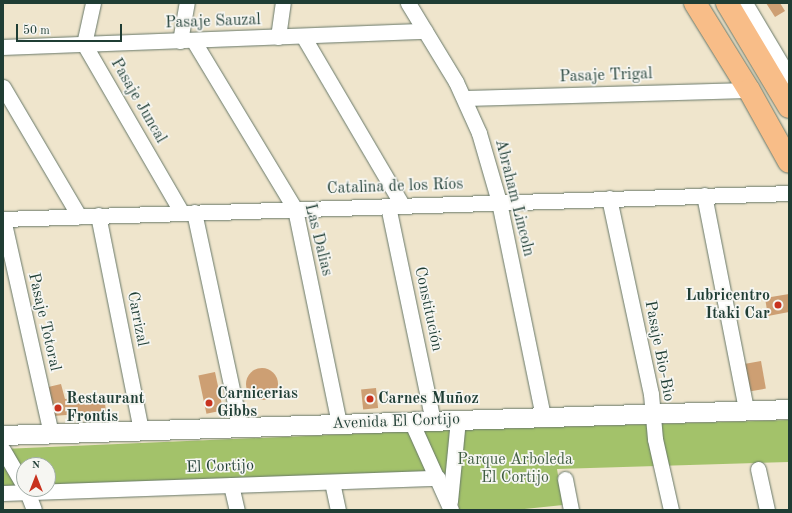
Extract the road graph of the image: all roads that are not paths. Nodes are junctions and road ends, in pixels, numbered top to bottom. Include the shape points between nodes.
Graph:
1 (93, 3) edge
2 (187, 3) edge
3 (284, 3) edge
4 (408, 3) edge
5 (695, 3) edge
6 (727, 3) edge
7 (745, 3) edge
8 (425, 31) junction
9 (303, 36) junction
10 (278, 37) junction
11 (186, 40) junction
12 (84, 44) junction
13 (3, 47) edge
14 (789, 77) edge
15 (3, 87) edge
16 (749, 90) junction
17 (465, 98) junction
18 (789, 107) edge
19 (789, 162) edge
20 (789, 193) edge
21 (704, 195) junction
22 (609, 198) junction
23 (499, 202) junction
24 (395, 205) junction
25 (295, 209) junction
26 (188, 212) junction
27 (98, 215) junction
28 (79, 216) junction
29 (3, 219) edge
30 (789, 409) edge
31 (746, 410) junction
32 (653, 414) junction
33 (543, 417) junction
34 (458, 420) junction
35 (433, 421) junction
36 (411, 422) junction
37 (339, 424) junction
38 (240, 427) junction
39 (141, 431) junction
40 (51, 434) junction
41 (3, 435) edge
42 (3, 450) edge
43 (758, 469) dead end
44 (16, 472) edge
45 (438, 478) junction
46 (565, 479) dead end
47 (332, 482) junction
48 (231, 485) junction
49 (56, 488) edge
50 (16, 491) edge
51 (3, 493) edge
52 (29, 497) edge
53 (450, 506) edge
54 (34, 510) edge
55 (237, 510) edge
56 (338, 510) edge
57 (571, 510) edge
58 (671, 510) edge
59 (767, 510) edge

1 - 12 street
2 - 11 street
3 - 10 street
4 - 8 street, Abraham Lincoln
5 - 16 main road
6 - 18 main road
7 - 14 street
8 - 9 street, Pasaje Sauzal
8 - 17 street, Abraham Lincoln
9 - 10 street, Pasaje Sauzal
9 - 24 street, Constitución
10 - 11 street, Pasaje Sauzal
11 - 12 street, Pasaje Sauzal
11 - 25 street, Las Dalias
12 - 13 street, Pasaje Sauzal
12 - 26 street, Pasaje Juncal
15 - 28 street
16 - 17 street, Pasaje Trigal
16 - 19 main road
17 - 23 street, Abraham Lincoln via 479,133
20 - 21 street, Catalina de los Ríos
21 - 22 street, Catalina de los Ríos
21 - 31 street
22 - 23 street, Catalina de los Ríos
22 - 32 street, Pasaje Bio-Bio via 651,394
23 - 24 street, Catalina de los Ríos
23 - 33 street, Abraham Lincoln
24 - 25 street, Catalina de los Ríos
24 - 35 street, Constitución
25 - 26 street, Catalina de los Ríos
25 - 37 street, Las Dalias
26 - 27 street, Catalina de los Ríos
26 - 38 street, Pasaje Juncal
27 - 28 street, Catalina de los Ríos
27 - 39 street, Carrizal
28 - 29 street, Catalina de los Ríos
29 - 40 street, Pasaje Totoral
30 - 31 street, Avenida El Cortijo
31 - 32 street, Avenida El Cortijo
32 - 33 street, Avenida El Cortijo
32 - 58 street, Pasaje Bio-Bio via 655,439
33 - 34 street, Avenida El Cortijo
34 - 35 street, Avenida El Cortijo
34 - 53 street
35 - 36 street, Avenida El Cortijo
36 - 37 street, Avenida El Cortijo
36 - 45 street
37 - 38 street, Avenida El Cortijo
38 - 39 street, Avenida El Cortijo
39 - 40 street, Avenida El Cortijo
40 - 41 street, Avenida El Cortijo
42 - 44 street
43 - 59 street
45 - 47 street, El Cortijo
45 - 53 street
46 - 57 street
47 - 48 street, El Cortijo
47 - 56 street
48 - 49 street, El Cortijo
48 - 55 street
50 - 51 street, El Cortijo
52 - 54 street

